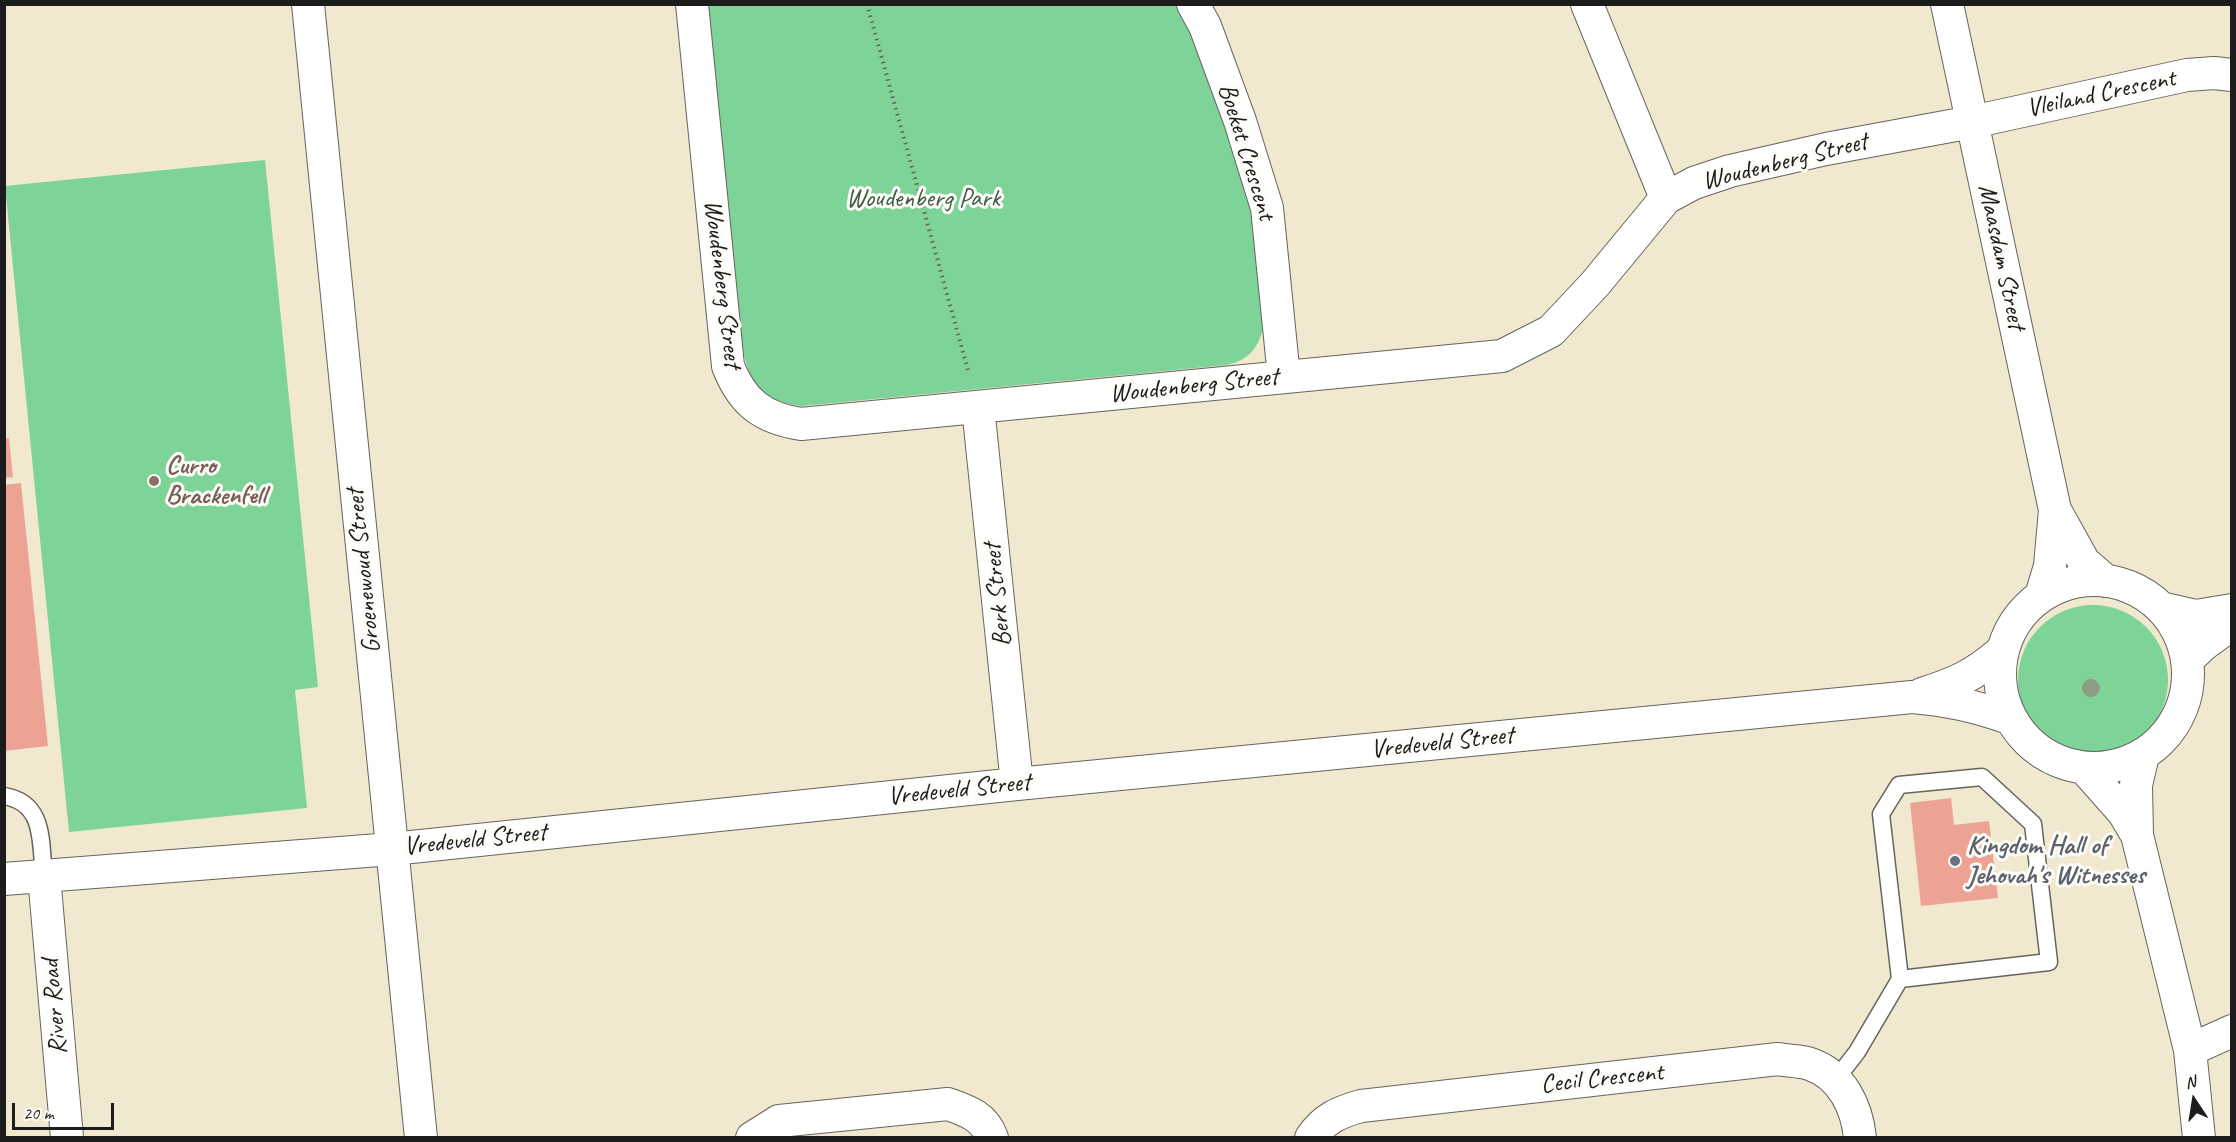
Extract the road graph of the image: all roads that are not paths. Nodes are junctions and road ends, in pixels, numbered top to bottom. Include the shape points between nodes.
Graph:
1 (308, 4) edge
2 (692, 4) edge
3 (1193, 4) edge
4 (1587, 4) edge
5 (1947, 4) edge
6 (2232, 75) edge
7 (1972, 122) junction
8 (1666, 198) junction
9 (1284, 377) junction
10 (978, 407) junction
11 (2055, 510) junction
12 (2106, 581) junction
13 (2041, 596) junction
14 (2161, 608) junction
15 (2232, 610) edge
16 (2232, 624) edge
17 (2001, 652) junction
18 (2187, 660) junction
19 (1912, 697) junction
20 (2009, 718) junction
21 (2143, 755) junction
22 (2085, 769) junction
23 (1017, 784) junction
24 (4, 796) edge
25 (2138, 836) junction
26 (392, 849) junction
27 (44, 876) junction
28 (4, 879) edge
29 (1899, 979) junction
30 (2232, 1030) edge
31 (2190, 1050) junction
32 (1836, 1079) junction
33 (67, 1137) edge
34 (421, 1137) edge
35 (752, 1137) edge
36 (992, 1137) edge
37 (1311, 1137) edge
38 (1860, 1137) edge
39 (2199, 1137) edge

1 - 26 street, Groenewoud Street
2 - 10 street, Woudenberg Street via 727,357 734,382 744,396 770,416 801,424
3 - 9 street, Boeket Crescent via 1240,121 1267,208
4 - 8 street
5 - 7 street, Maasdam Street
6 - 7 street, Vleiland Crescent via 2187,75
7 - 8 street, Woudenberg Street via 1730,171
7 - 11 street, Maasdam Street
8 - 9 street, Woudenberg Street via 1551,331 1528,345 1502,356
9 - 10 street, Woudenberg Street
10 - 23 street, Berk Street
11 - 12 street, Maasdam Street via 2084,562
11 - 13 street, Maasdam Street via 2050,566
12 - 13 street via 2072,582
12 - 14 street via 2136,590
13 - 17 street via 2016,620
14 - 15 street via 2196,616
14 - 18 street via 2178,632
16 - 18 street
17 - 19 street, Vredeveld Street via 1978,672
17 - 20 street via 1999,685
18 - 21 street via 2187,688 2180,714 2164,737
19 - 20 street, Vredeveld Street via 1976,706
19 - 23 street, Vredeveld Street
20 - 22 street via 2028,743 2054,761
21 - 22 street via 2115,766
21 - 25 street via 2136,784
22 - 25 street via 2124,813
23 - 26 street, Vredeveld Street
24 - 27 lane via 16,798 34,813
25 - 31 street
26 - 27 street, Vredeveld Street
26 - 34 street, Groenewoud Street
27 - 28 street, Vredeveld Street
27 - 33 street, River Road
29 - 29 lane via 1881,814 1899,785 1982,777 2033,824 2049,962
29 - 32 lane via 1857,1052
30 - 31 street
31 - 39 street
32 - 37 street, Cecil Crescent via 1811,1065 1778,1059 1362,1106 1336,1113
32 - 38 street, Cecil Crescent via 1852,1103
35 - 36 street via 779,1121 948,1104 970,1112 988,1126

